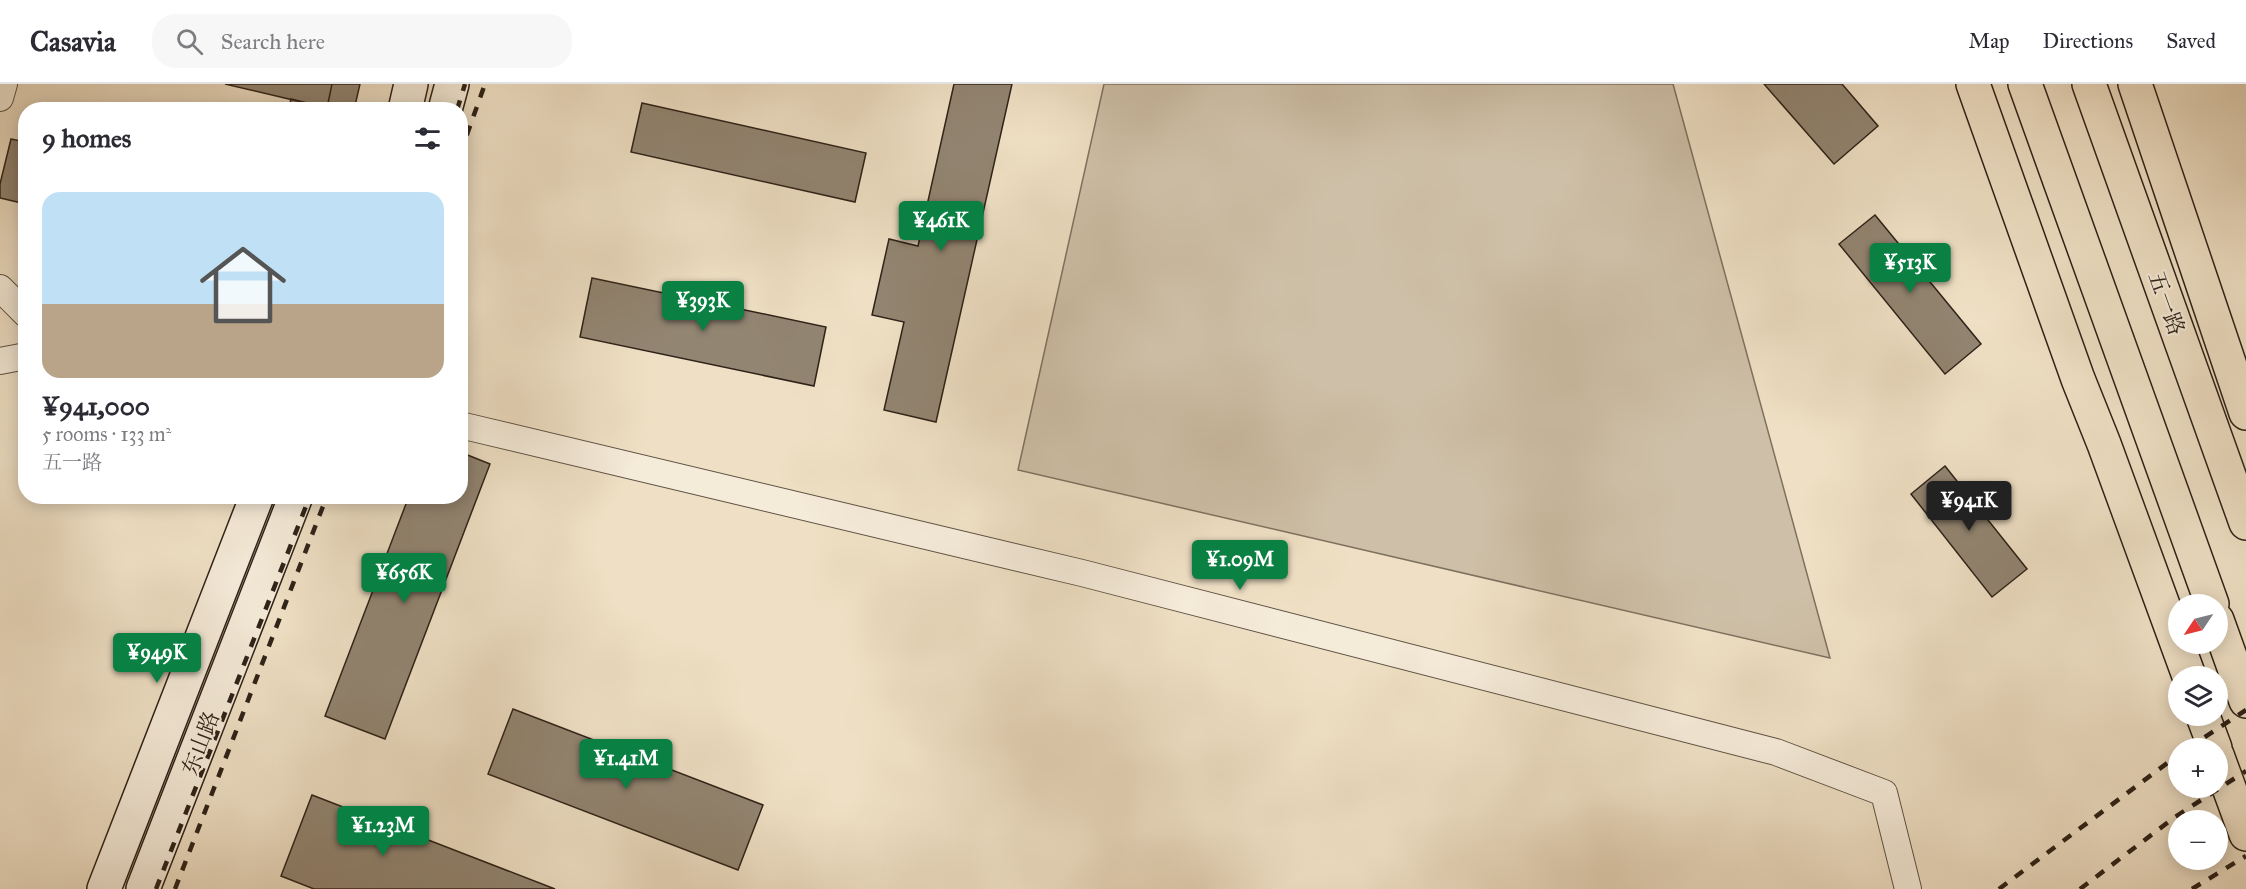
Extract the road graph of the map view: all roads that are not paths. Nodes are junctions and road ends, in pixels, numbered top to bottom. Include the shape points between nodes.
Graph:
1 (4, 84) edge
2 (411, 84) edge
3 (452, 84) edge
4 (1973, 84) edge
5 (2025, 84) edge
6 (2089, 84) edge
7 (2135, 84) edge
8 (0, 98) edge
9 (407, 102) edge
10 (448, 102) edge
11 (0, 288) edge
12 (18, 306) edge
13 (18, 358) edge
14 (0, 362) edge
15 (2246, 413) edge
16 (468, 427) edge
17 (254, 504) edge
18 (293, 504) edge
19 (2246, 523) edge
20 (2208, 594) edge
21 (2228, 650) edge
22 (2184, 666) edge
23 (2246, 700) edge
24 (2228, 784) edge
25 (2246, 834) edge
26 (104, 889) edge
27 (143, 889) edge
28 (1908, 889) edge

1 - 8 street
2 - 9 main road
3 - 10 main road
4 - 22 main road
5 - 20 main road
6 - 19 main road, 五一路
7 - 15 main road
11 - 12 street
13 - 14 street
16 - 28 street via 1082,573 1776,752 1884,793
17 - 26 main road, 东山路
18 - 27 main road, 东山路
21 - 23 main road
24 - 25 main road

